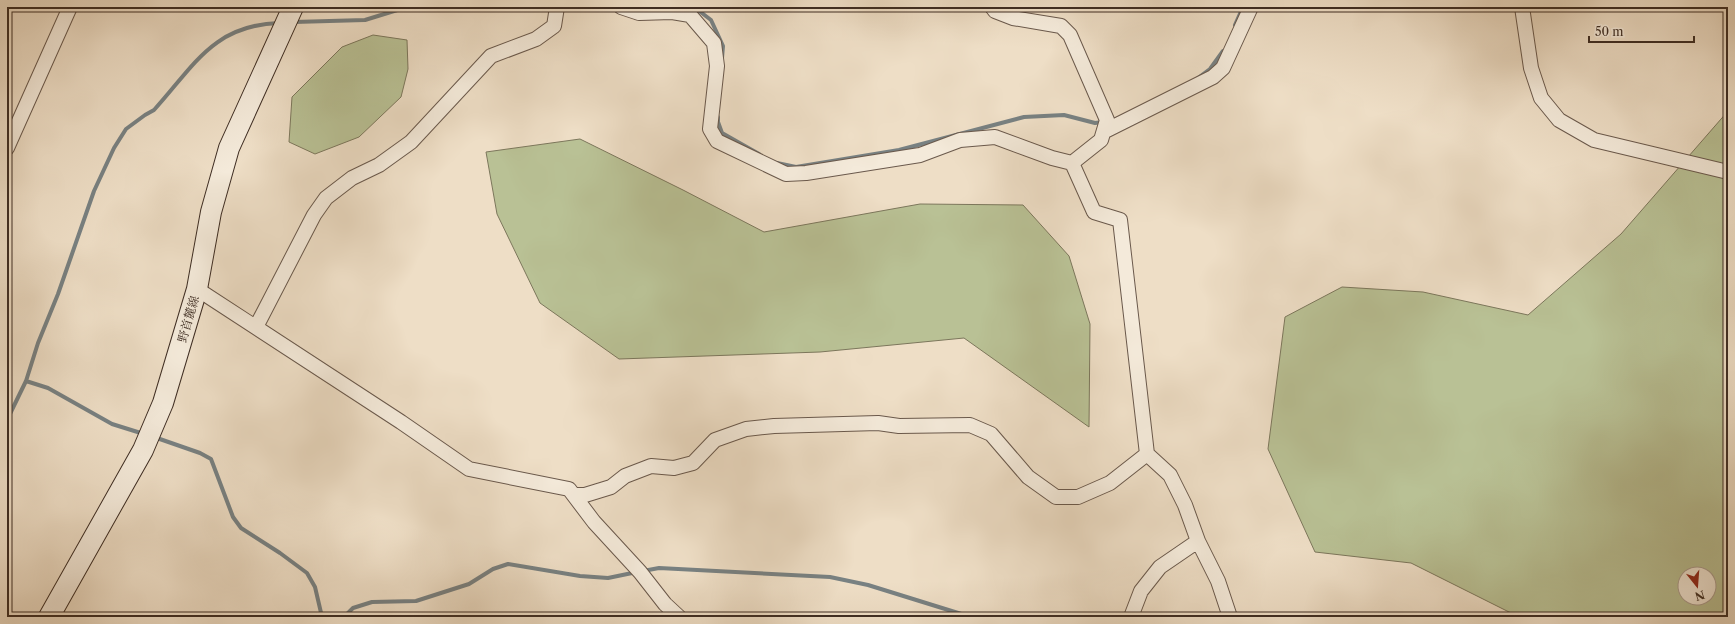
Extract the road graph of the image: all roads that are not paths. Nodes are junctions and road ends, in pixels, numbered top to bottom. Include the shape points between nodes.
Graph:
1 (70, 7) edge
2 (293, 7) edge
3 (557, 7) edge
4 (621, 7) edge
5 (992, 7) edge
6 (1251, 7) edge
7 (1522, 7) edge
8 (1105, 131) junction
9 (7, 148) edge
10 (1072, 163) junction
11 (1728, 172) edge
12 (197, 289) junction
13 (256, 327) junction
14 (1147, 454) junction
15 (575, 495) junction
16 (1198, 541) junction
17 (49, 617) edge
18 (678, 617) edge
19 (1131, 617) edge
20 (1230, 617) edge

1 - 9 street
2 - 12 main road, 野首麓線 via 229,148 210,212
3 - 13 street via 554,26 536,39 491,56 411,142 379,165 352,178 326,198
4 - 10 street via 639,13 672,12 690,15 714,43 717,66 710,129 717,141 786,174 920,155 960,140 994,137
5 - 8 street via 1013,18 1061,26 1070,36 1107,120
6 - 8 street via 1223,68 1214,77
7 - 11 street via 1531,68 1541,98 1559,120 1594,140
8 - 10 street via 1101,140
10 - 14 street via 1094,212 1120,220
12 - 13 street
12 - 17 main road, 野首麓線 via 163,403 143,450
13 - 15 street via 469,469 569,489
14 - 15 street via 1110,482 1078,496 1056,497 1028,477 991,434 970,426 899,426 878,423 774,426 746,429 715,440 693,463 674,468 651,466 625,476 611,487 585,495
14 - 16 street via 1170,475 1185,505
15 - 18 street via 594,522
16 - 19 street via 1160,567 1141,591
16 - 20 street via 1218,581

